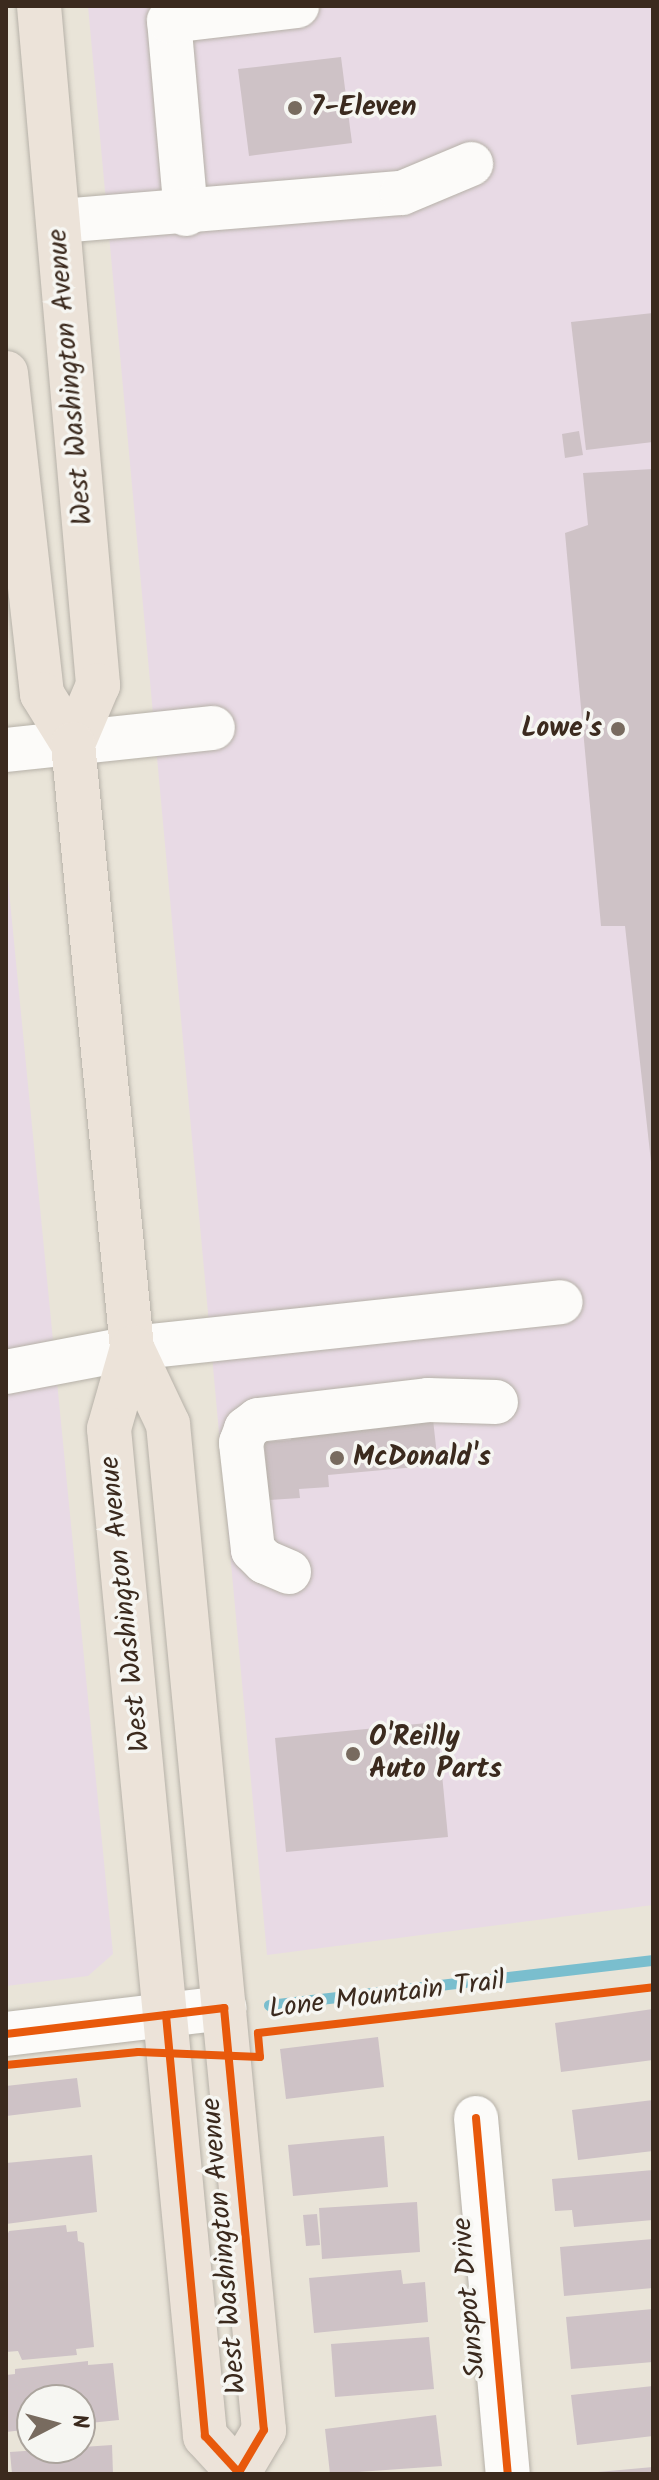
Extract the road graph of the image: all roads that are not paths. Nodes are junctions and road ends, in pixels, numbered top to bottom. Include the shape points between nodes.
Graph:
1 (39, 6) edge
2 (297, 6) edge
3 (168, 14) edge
4 (471, 164) dead end
5 (186, 214) junction
6 (59, 221) junction
7 (6, 373) edge
8 (213, 728) dead end
9 (73, 744) junction
10 (6, 750) edge
11 (561, 1302) dead end
12 (132, 1348) junction
13 (6, 1372) edge
14 (496, 1402) dead end
15 (289, 1572) dead end
16 (224, 2008) junction
17 (166, 2015) junction
18 (6, 2034) edge
19 (476, 2118) dead end
20 (238, 2473) edge
21 (508, 2474) edge

1 - 6 main road, West Washington Avenue
2 - 3 street
3 - 5 street
4 - 5 street via 402,193
5 - 6 street
6 - 9 main road, West Washington Avenue via 98,685
7 - 9 main road, West Washington Avenue via 42,694
8 - 9 street
9 - 10 street
9 - 12 main road, West Washington Avenue
11 - 12 street
12 - 13 street
12 - 16 main road, West Washington Avenue via 168,1424
12 - 17 main road, West Washington Avenue via 109,1429
14 - 15 street via 428,1400 258,1420 246,1429 241,1443 253,1550
16 - 17 street
16 - 20 main road, West Washington Avenue via 264,2430
17 - 18 street
17 - 20 main road, West Washington Avenue via 205,2436
19 - 21 street, Sunspot Drive

